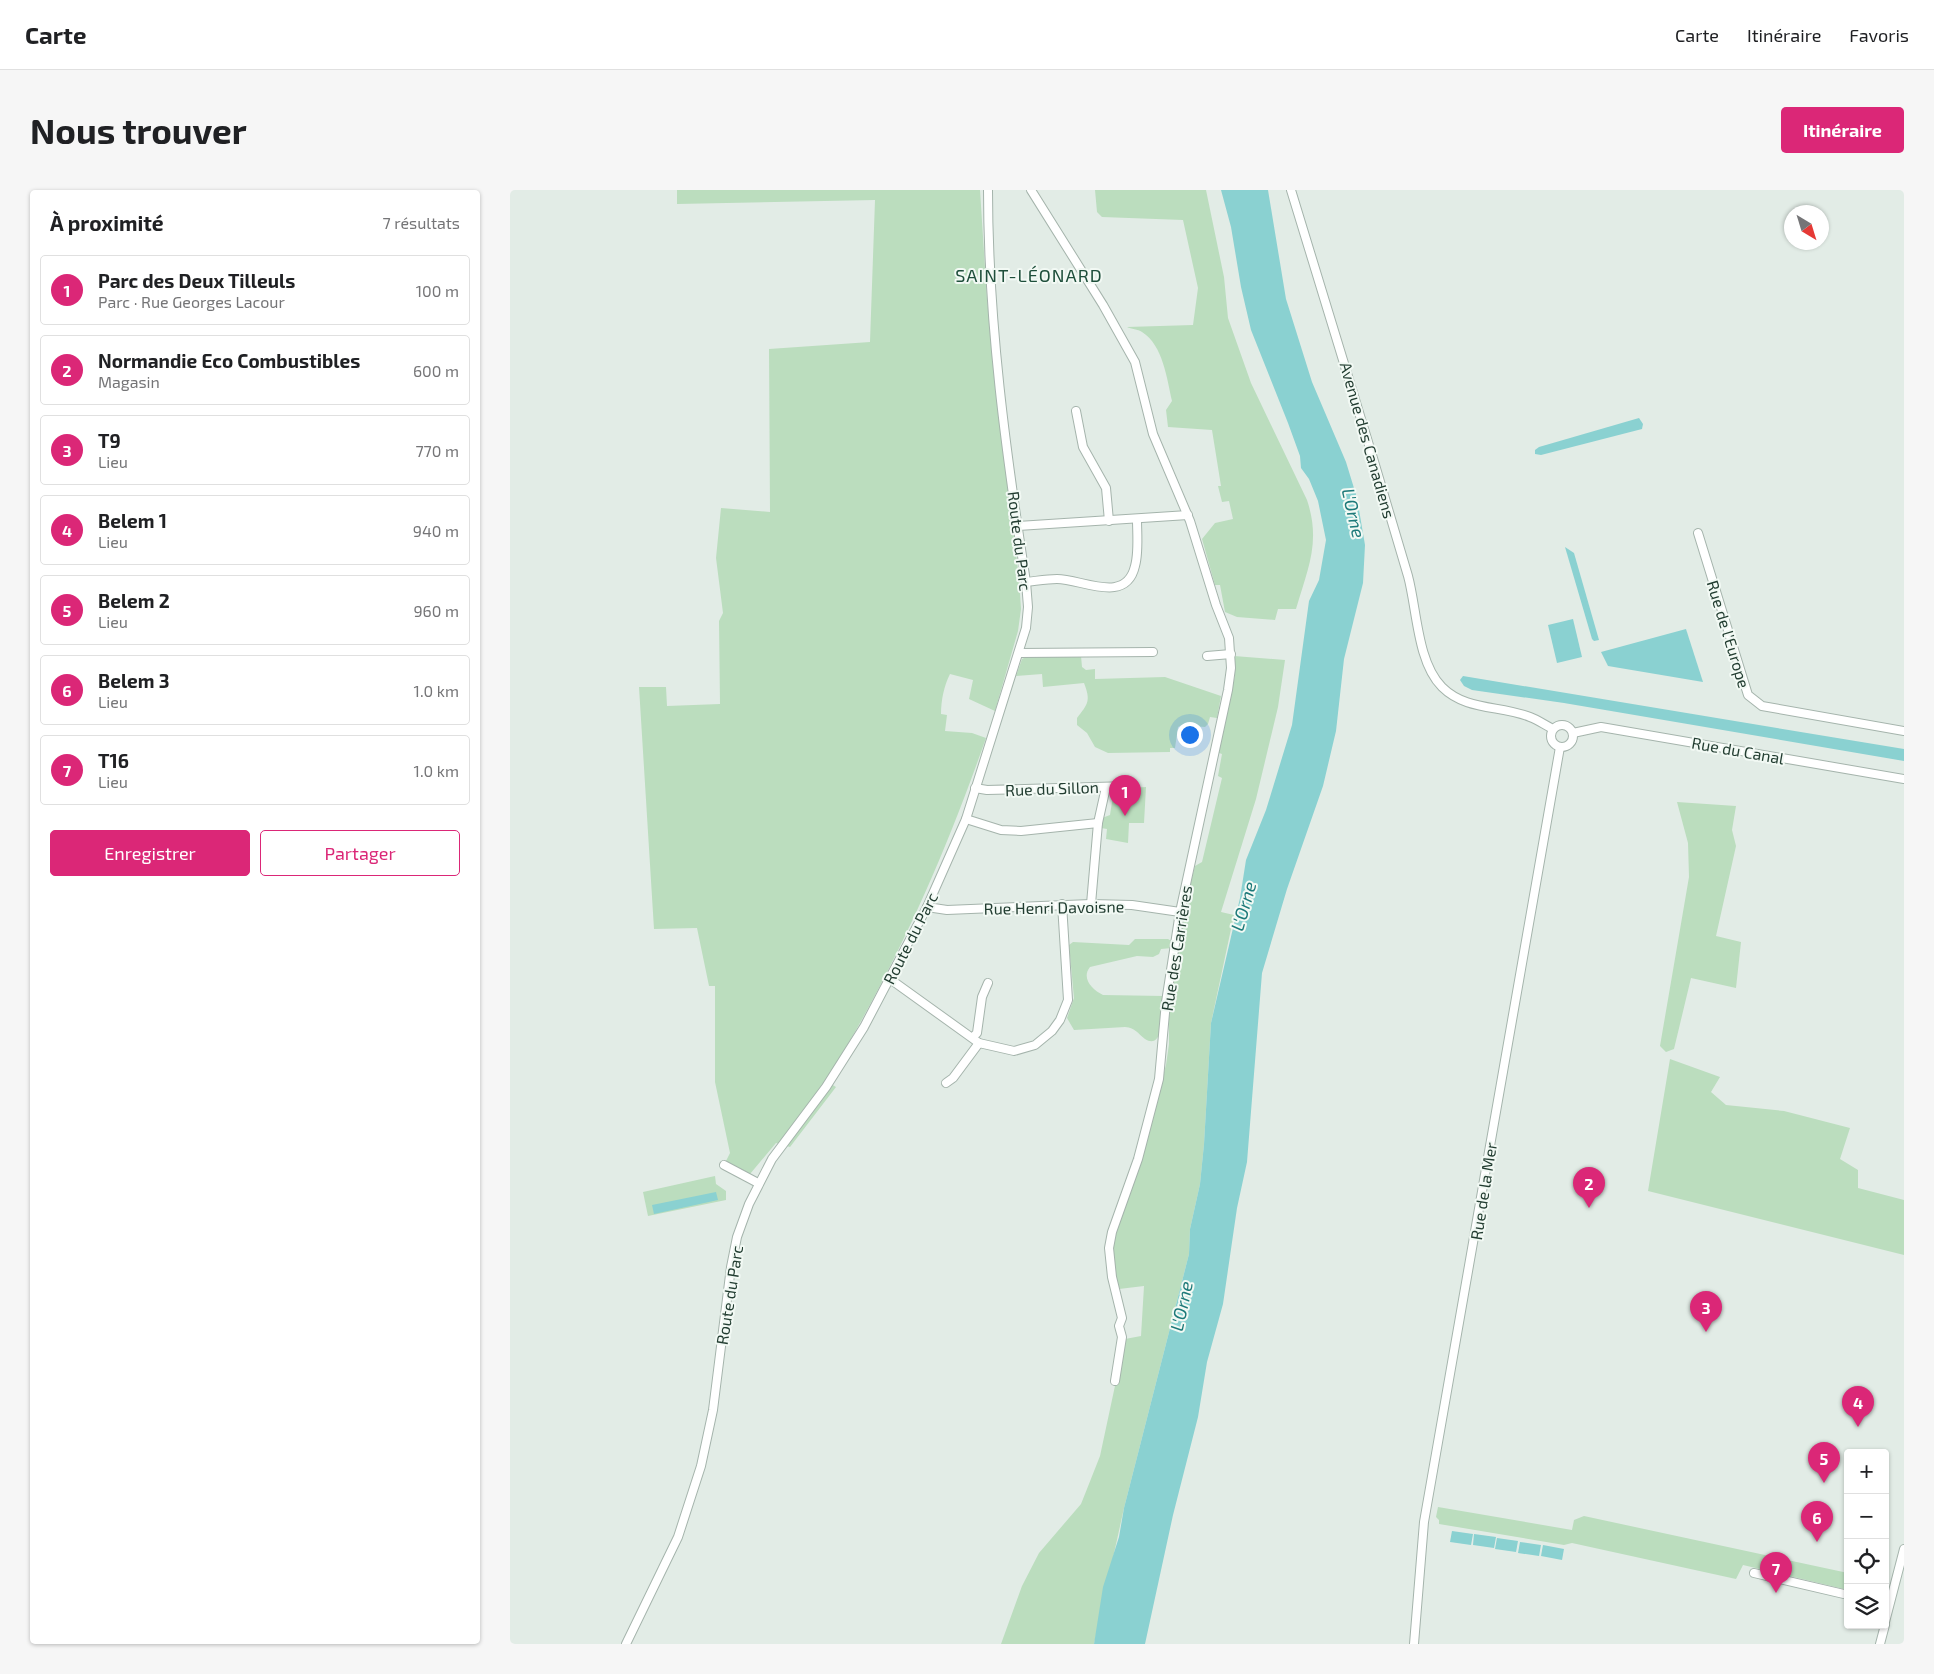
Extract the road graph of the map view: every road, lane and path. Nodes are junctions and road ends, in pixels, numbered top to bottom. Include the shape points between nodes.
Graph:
1 (988, 190) edge
2 (1031, 190) edge
3 (1291, 190) edge
4 (1076, 411) dead end
5 (1188, 515) junction
6 (1137, 519) junction
7 (1109, 521) junction
8 (1018, 526) junction
9 (1698, 533) dead end
10 (1026, 582) junction
11 (1153, 652) dead end
12 (1019, 653) junction
13 (1231, 654) junction
14 (1207, 656) dead end
15 (1553, 729) junction
16 (1904, 731) edge
17 (1573, 733) junction
18 (1560, 747) junction
19 (1904, 779) edge
20 (1106, 786) junction
21 (1129, 786) dead end
22 (975, 788) junction
23 (966, 819) junction
24 (1098, 823) junction
25 (1062, 904) junction
26 (1091, 904) junction
27 (927, 907) junction
28 (1180, 912) junction
29 (890, 980) junction
30 (988, 983) dead end
31 (973, 1037) junction
32 (979, 1043) junction
33 (946, 1083) dead end
34 (724, 1165) dead end
35 (758, 1183) junction
36 (1115, 1381) dead end
37 (1904, 1549) edge
38 (1754, 1573) dead end
39 (1844, 1594) edge
40 (1889, 1598) edge
41 (1884, 1629) edge
42 (1415, 1641) edge
43 (626, 1644) edge
44 (1880, 1644) edge

1 - 8 street, Route du Parc via 990,278
2 - 5 street, Rue des Carrières via 1130,351 1153,434
3 - 15 street, Avenue des Canadiens via 1410,586 1426,660 1444,689 1467,703 1530,717
4 - 7 street via 1083,447 1106,488
5 - 6 street
5 - 13 street, Rue des Carrières via 1216,605 1230,638
6 - 7 street
6 - 10 street via 1136,564 1123,584 1114,588 1058,579
7 - 8 street
8 - 10 street, Route du Parc
9 - 16 street, Rue de l'Europe via 1748,695 1762,706
10 - 12 street, Route du Parc via 1027,618
11 - 12 street
12 - 22 street, Route du Parc
13 - 14 street
13 - 28 street, Rue des Carrières via 1228,690
15 - 17 street via 1562,724
15 - 18 street via 1552,740
17 - 18 street via 1570,743
17 - 19 street, Rue du Canal via 1601,728
18 - 42 street, Rue de la Mer via 1424,1522
20 - 21 street, Rue du Sillon
20 - 22 street, Rue du Sillon
20 - 24 street
22 - 23 street, Route du Parc
23 - 24 street via 1001,830 1021,831
23 - 27 street, Route du Parc
24 - 26 street
25 - 26 street, Rue Henri Davoisne
25 - 27 street, Rue Henri Davoisne via 948,910
25 - 32 street via 1068,1000 1060,1020 1043,1039 1026,1049 1003,1049
26 - 28 street, Rue Henri Davoisne
27 - 29 street, Route du Parc
28 - 36 street, Rue des Carrières via 1158,1079 1138,1159 1109,1248 1122,1318
29 - 31 street
29 - 35 street, Route du Parc via 849,1052
30 - 31 street via 982,997 977,1033
31 - 32 street
32 - 33 street via 954,1078
34 - 35 street
35 - 43 street, Route du Parc via 737,1237 713,1410 701,1466 678,1537
37 - 40 street
38 - 39 street
41 - 44 street

